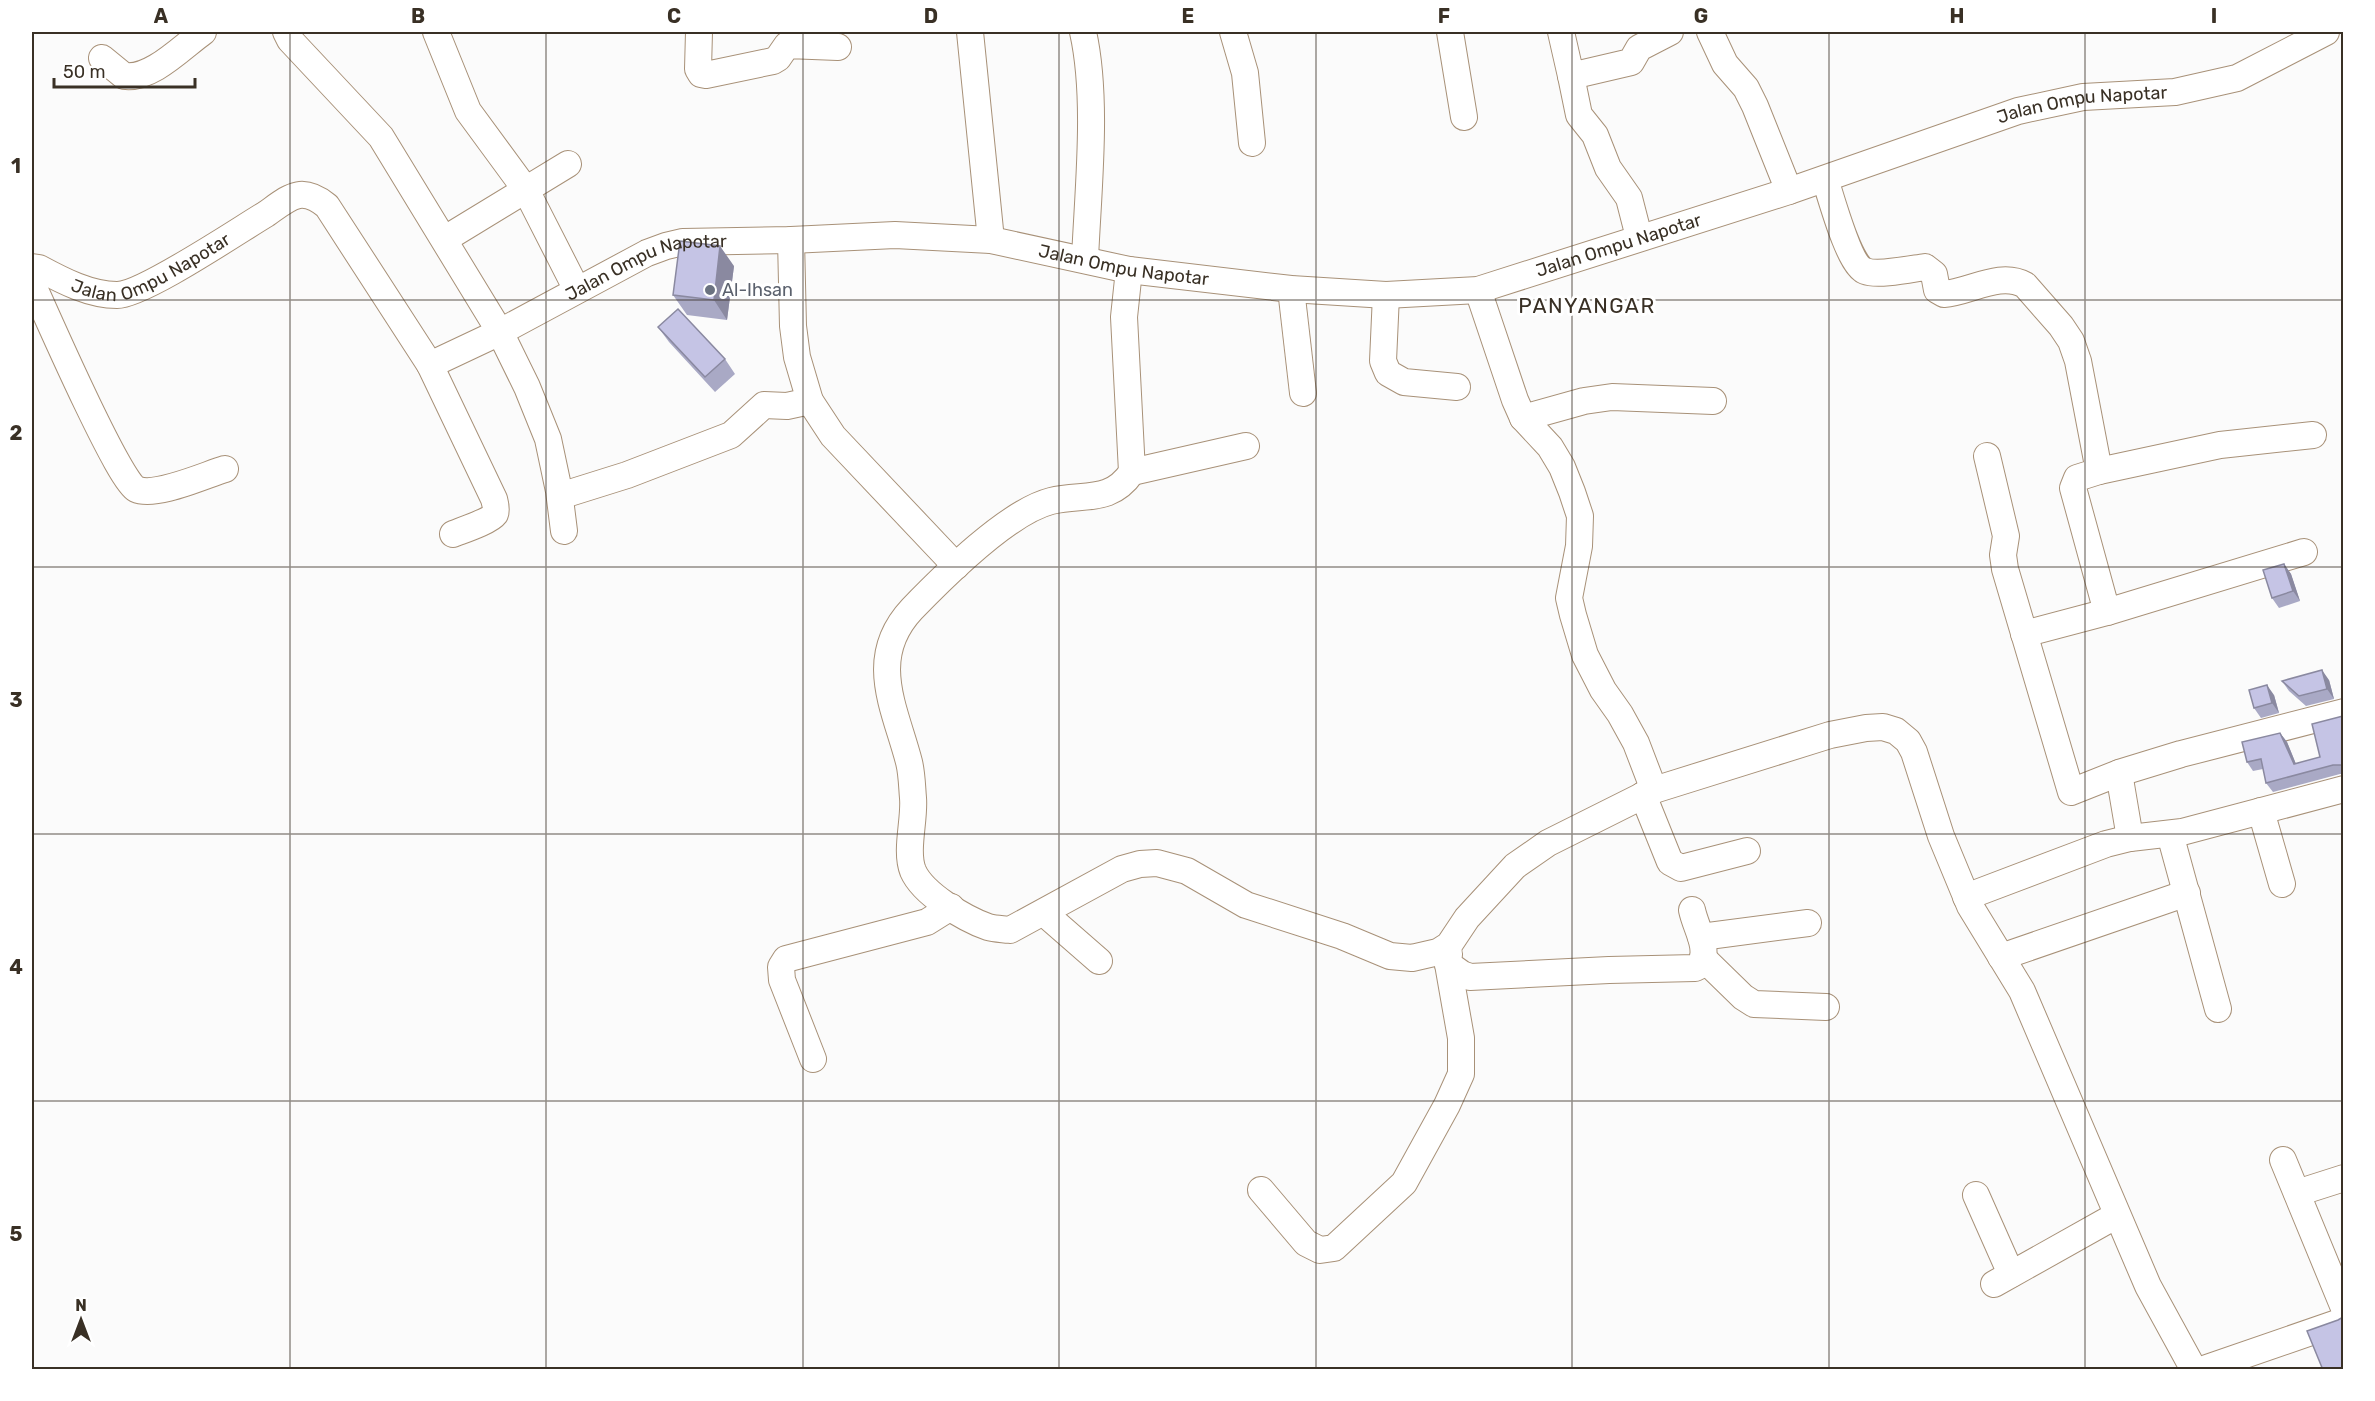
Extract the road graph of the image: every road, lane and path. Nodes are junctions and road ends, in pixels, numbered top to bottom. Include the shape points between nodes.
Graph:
1 (203, 32) edge
2 (286, 32) edge
3 (436, 32) edge
4 (699, 32) edge
5 (970, 32) edge
6 (1083, 32) edge
7 (1233, 32) edge
8 (1450, 32) edge
9 (1561, 32) edge
10 (1671, 32) edge
11 (1710, 32) edge
12 (2326, 32) edge
13 (838, 47) dead end
14 (102, 58) dead end
15 (1571, 76) junction
16 (1464, 117) dead end
17 (1252, 143) dead end
18 (568, 164) dead end
19 (1825, 179) junction
20 (526, 190) junction
21 (1789, 191) junction
22 (1640, 237) junction
23 (445, 239) junction
24 (791, 240) junction
25 (991, 240) junction
26 (1085, 259) junction
27 (32, 267) edge
28 (1129, 270) junction
29 (32, 284) edge
30 (577, 290) junction
31 (1291, 290) junction
32 (1478, 290) junction
33 (1386, 295) junction
34 (500, 332) junction
35 (430, 365) junction
36 (1457, 387) dead end
37 (1303, 393) dead end
38 (810, 401) junction
39 (1713, 401) dead end
40 (1523, 418) junction
41 (2313, 435) dead end
42 (1246, 446) dead end
43 (1987, 456) dead end
44 (225, 469) dead end
45 (2099, 471) junction
46 (1132, 472) junction
47 (560, 496) junction
48 (564, 531) dead end
49 (453, 534) dead end
50 (2304, 552) dead end
51 (956, 566) junction
52 (2107, 612) junction
53 (2024, 634) junction
54 (2343, 711) edge
55 (2119, 773) junction
56 (2343, 789) edge
57 (1648, 792) junction
58 (2261, 811) junction
59 (2170, 834) junction
60 (2130, 838) junction
61 (1747, 851) dead end
62 (2282, 884) dead end
63 (2187, 893) junction
64 (1966, 897) junction
65 (951, 907) junction
66 (1692, 910) dead end
67 (1044, 913) junction
68 (1808, 922) dead end
69 (1702, 948) junction
70 (1449, 954) junction
71 (2001, 957) junction
72 (1099, 961) dead end
73 (1826, 1007) dead end
74 (2218, 1009) dead end
75 (813, 1059) dead end
76 (2283, 1160) dead end
77 (2343, 1178) edge
78 (1261, 1190) dead end
79 (2297, 1193) junction
80 (1976, 1195) dead end
81 (2117, 1215) junction
82 (2343, 1308) edge
83 (2343, 1321) edge
84 (2194, 1370) edge
85 (2201, 1370) edge

1 - 14 street via 141,76 124,76
2 - 23 street via 381,137
3 - 20 street via 468,111
4 - 13 street via 698,69 706,75 773,61 787,45
5 - 25 street
6 - 26 street via 1090,109
7 - 17 street via 1245,73
8 - 16 street
9 - 15 street
10 - 15 street via 1639,48 1631,62
11 - 21 street via 1725,64 1746,88 1755,106
12 - 19 street, Jalan Ompu Napotar via 2237,78 2175,92 2083,97 2018,111
15 - 22 street via 1579,115 1595,135 1608,168 1629,198
18 - 20 street
19 - 21 street, Jalan Ompu Napotar
19 - 45 street via 1852,258 1865,271 1925,267 1934,274 1937,290 1944,294 2010,279 2025,285 2071,341
20 - 23 street
20 - 30 street
21 - 22 street, Jalan Ompu Napotar
22 - 32 street, Jalan Ompu Napotar
23 - 34 street
24 - 25 street, Jalan Ompu Napotar via 895,235
24 - 30 street, Jalan Ompu Napotar via 700,241 666,246
24 - 38 street via 793,326
25 - 26 street, Jalan Ompu Napotar
26 - 28 street, Jalan Ompu Napotar
27 - 35 street, Jalan Ompu Napotar via 84,289 120,295 146,286 283,201 308,195 327,206
28 - 31 street, Jalan Ompu Napotar
28 - 46 street via 1124,317
29 - 44 street via 105,440 135,489 160,489
30 - 34 street, Jalan Ompu Napotar
31 - 33 street, Jalan Ompu Napotar
31 - 37 street
32 - 33 street, Jalan Ompu Napotar
32 - 40 street
33 - 36 street via 1383,361 1388,374 1404,381
34 - 35 street, Jalan Ompu Napotar
34 - 47 street via 548,439
35 - 49 street via 496,508 489,519
38 - 47 street via 764,405 737,433 627,476
38 - 51 street via 833,436
39 - 40 street via 1612,397 1584,400
40 - 57 street via 1550,447 1572,492 1580,516 1569,598 1573,615 1585,655 1636,743
41 - 45 street via 2220,445
42 - 46 street
43 - 53 street via 2006,536 2005,569
45 - 52 street via 2077,478 2073,488
46 - 51 street via 1124,484 1104,495 1034,506
47 - 48 street
50 - 52 street
51 - 65 street via 910,611 895,633 888,649 886,676 895,721 910,764 914,803 912,869 921,884
52 - 53 street
53 - 55 street via 2070,791
54 - 55 street
55 - 60 street
56 - 58 street
57 - 61 street via 1670,862 1687,867
57 - 64 street via 1830,735 1866,728 1896,731 1914,752
57 - 70 street via 1548,843 1515,866 1467,918
58 - 59 street
58 - 62 street
59 - 60 street
59 - 63 street
60 - 64 street
63 - 71 street
63 - 74 street
64 - 71 street
65 - 67 street via 972,921 1010,930
65 - 75 street via 927,922 786,959 781,967 782,980
66 - 69 street
67 - 70 street via 1122,869 1157,862 1187,871 1246,905 1342,936 1390,957 1412,958 1438,951
67 - 72 street
68 - 69 street
69 - 70 street via 1701,965 1684,969 1483,977 1462,974
69 - 73 street via 1743,997 1754,1004
70 - 78 street via 1461,1038 1461,1074 1404,1183 1334,1248 1320,1250 1306,1243
71 - 81 street via 2022,991
76 - 79 street
77 - 79 street
79 - 82 street
80 - 81 street via 2003,1279
81 - 84 street via 2148,1286
83 - 85 street

